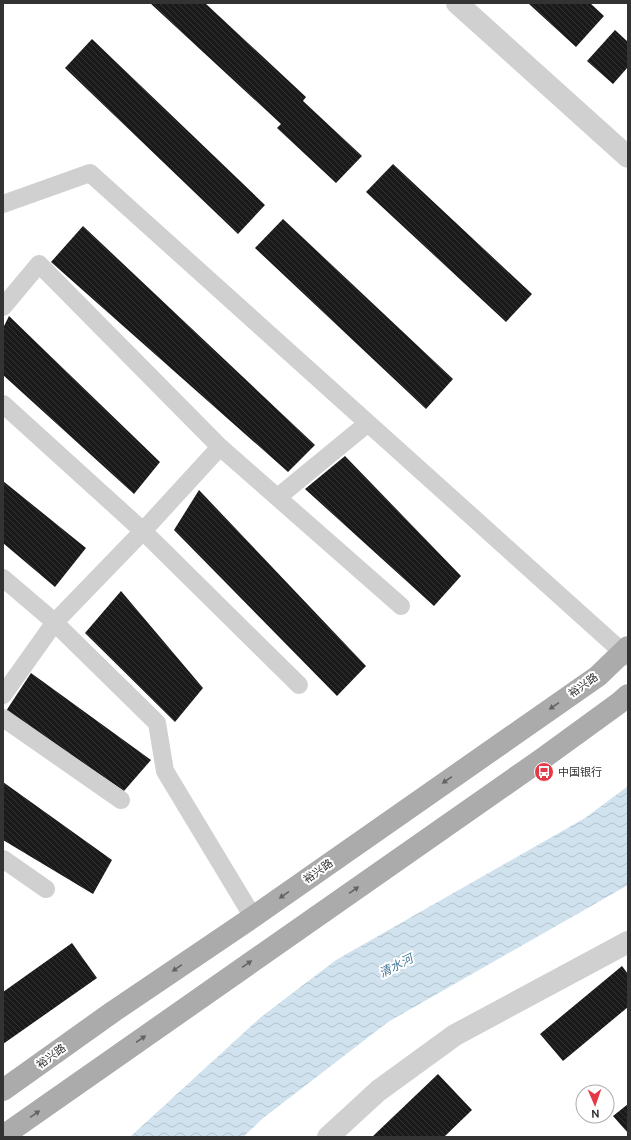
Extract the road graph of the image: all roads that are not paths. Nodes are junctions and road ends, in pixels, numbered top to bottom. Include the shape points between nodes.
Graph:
1 (456, 3) edge
2 (628, 157) edge
3 (3, 204) edge
4 (3, 307) edge
5 (3, 404) edge
6 (368, 423) junction
7 (220, 447) junction
8 (278, 497) junction
9 (143, 531) junction
10 (3, 578) edge
11 (401, 606) dead end
12 (54, 622) junction
13 (626, 652) edge
14 (299, 685) dead end
15 (628, 694) edge
16 (3, 695) edge
17 (3, 718) edge
18 (121, 800) dead end
19 (3, 859) edge
20 (46, 889) dead end
21 (253, 917) junction
22 (628, 942) edge
23 (3, 1090) edge
24 (3, 1136) edge
25 (328, 1137) edge

1 - 2 street
3 - 6 street via 90,173
4 - 7 street via 39,264
5 - 9 street
6 - 8 street
6 - 13 street
7 - 8 street
7 - 9 street
8 - 11 street
9 - 12 street
9 - 14 street
10 - 12 street
12 - 16 street
12 - 21 street via 157,723 165,771
13 -> 21 main road, 裕兴路 via 598,676
24 -> 15 main road via 542,759
17 - 18 street
19 - 20 street
21 -> 23 main road, 裕兴路
22 - 25 street via 455,1035 378,1091

